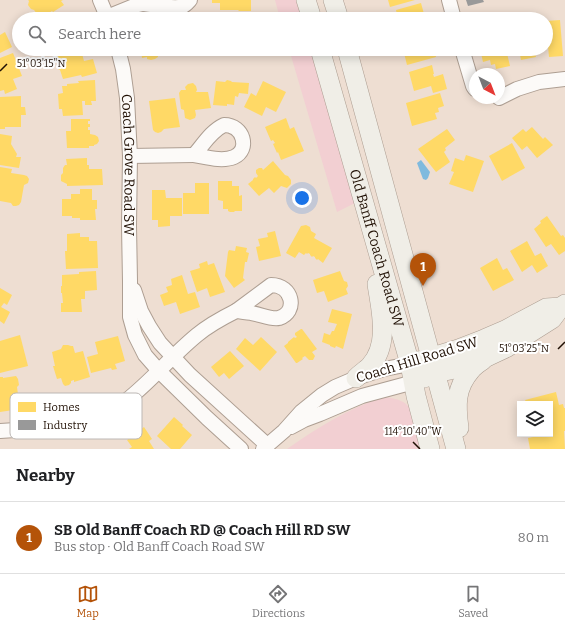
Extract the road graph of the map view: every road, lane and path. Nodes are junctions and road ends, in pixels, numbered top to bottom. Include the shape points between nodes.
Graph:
1 (100, 0) edge
2 (190, 0) edge
3 (306, 0) edge
4 (334, 0) edge
5 (449, 0) edge
6 (145, 2) edge
7 (105, 12) edge
8 (120, 12) edge
9 (310, 12) edge
10 (337, 12) edge
11 (452, 12) edge
12 (120, 56) edge
13 (322, 56) edge
14 (349, 56) edge
15 (464, 56) edge
16 (469, 73) edge
17 (565, 79) edge
18 (505, 95) edge
19 (194, 155) dead end
20 (130, 156) junction
21 (371, 227) junction
22 (130, 281) junction
23 (563, 305) edge
24 (236, 311) dead end
25 (489, 356) junction
26 (173, 358) junction
27 (433, 365) junction
28 (159, 371) junction
29 (412, 373) junction
30 (356, 378) junction
31 (136, 393) edge
32 (0, 430) edge
33 (10, 430) edge
34 (284, 431) junction
35 (265, 447) edge
36 (241, 449) edge
37 (430, 449) edge
38 (456, 449) edge
39 (462, 449) edge

1 - 7 street
2 - 6 street via 181,7
3 - 9 main road
4 - 10 main road
5 - 11 street
6 - 8 street
12 - 20 street, Coach Grove Road SW via 127,98
13 - 21 main road, Old Banff Coach Road SW
14 - 27 main road, Old Banff Coach Road SW
15 - 16 street
17 - 18 street via 539,82
19 - 20 street
20 - 22 street, Coach Grove Road SW
21 - 29 main road, Old Banff Coach Road SW
21 - 30 main road via 382,326 381,342 378,354 370,366
22 - 26 street, Coach Grove Road SW via 148,326
22 - 28 street, Coach Grove Road SW via 130,317 135,335 145,355
23 - 25 main road, Coach Hill Road SW via 545,324
23 - 27 main road, Coach Hill Road SW via 546,308
24 - 26 street via 197,335
25 - 27 main road, Coach Hill Road SW via 450,370
25 - 39 main road via 471,370 459,391 457,415
26 - 28 street
26 - 35 street, Coach Grove Road SW
27 - 29 main road, Coach Hill Road SW
27 - 38 main road, Old Banff Coach Road SW
28 - 31 street
28 - 36 street, Coach Grove Road SW
29 - 30 street, Coach Hill Road SW via 384,369
29 - 34 street, Coach Hill Road SW
29 - 37 main road, Old Banff Coach Road SW
30 - 34 street, Coach Hill Road SW via 322,395 301,412
32 - 33 street
34 - 35 street, Coach Hill Road SW

